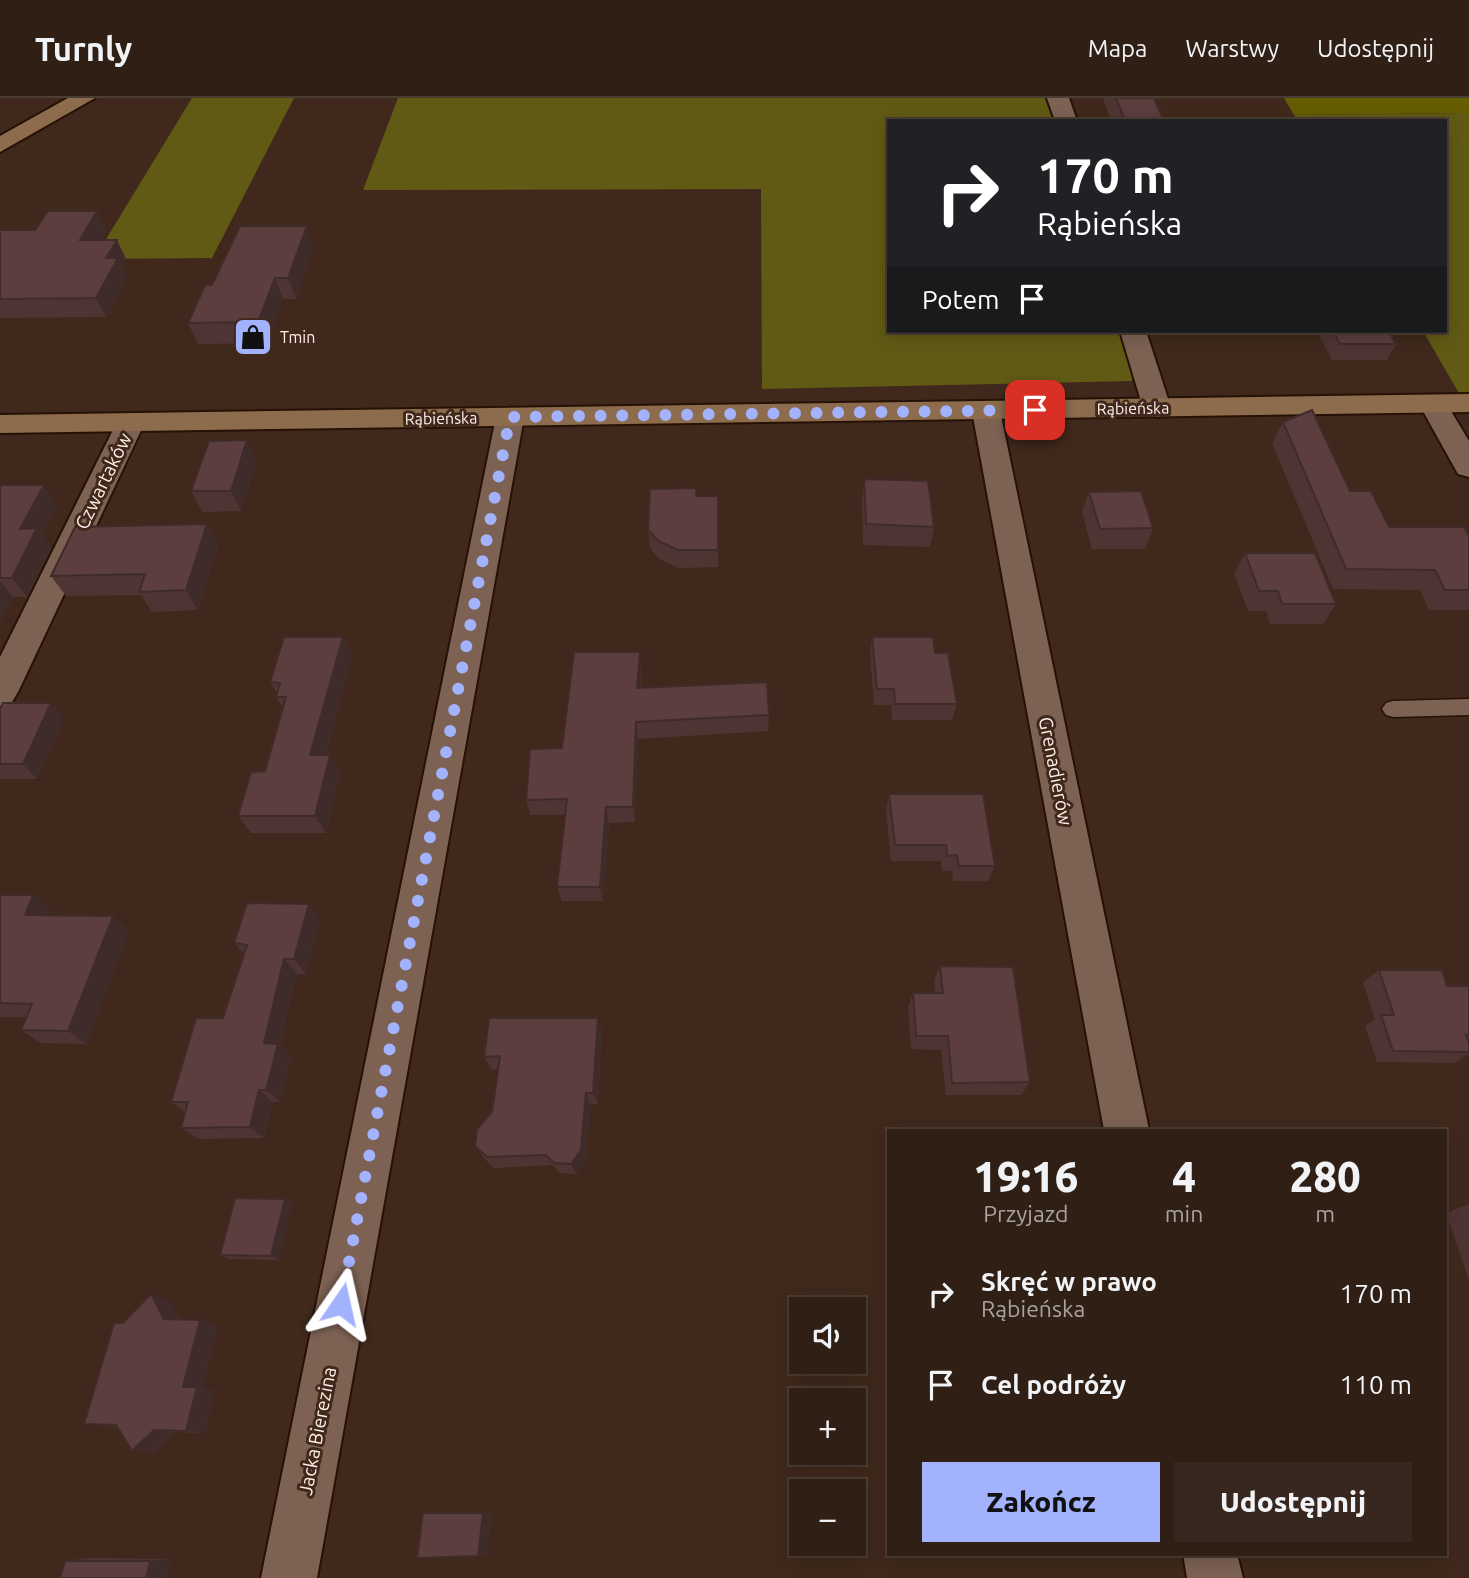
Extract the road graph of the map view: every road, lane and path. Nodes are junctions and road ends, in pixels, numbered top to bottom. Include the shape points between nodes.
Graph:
1 (85, 98) edge
2 (1058, 98) edge
3 (1065, 119) edge
4 (0, 145) edge
5 (1134, 333) edge
6 (1469, 403) edge
7 (1433, 404) junction
8 (1157, 408) junction
9 (986, 411) junction
10 (510, 417) junction
11 (131, 422) junction
12 (0, 424) edge
13 (1469, 467) edge
14 (0, 692) edge
15 (1469, 707) edge
16 (1393, 709) dead end
17 (1127, 1129) edge
18 (1210, 1556) edge
19 (289, 1578) edge
20 (1214, 1578) edge

1 - 4 street
2 - 3 street
5 - 8 street
6 - 7 street, Rąbieńska
7 - 8 street, Rąbieńska
7 - 13 street
8 - 9 street, Rąbieńska
9 - 10 street, Rąbieńska
9 - 17 street, Grenadierów
10 - 11 street, Rąbieńska
10 - 19 street, Jacka Bierezina
11 - 12 street, Rąbieńska
11 - 14 street, Czwartaków
15 - 16 lane
18 - 20 street

